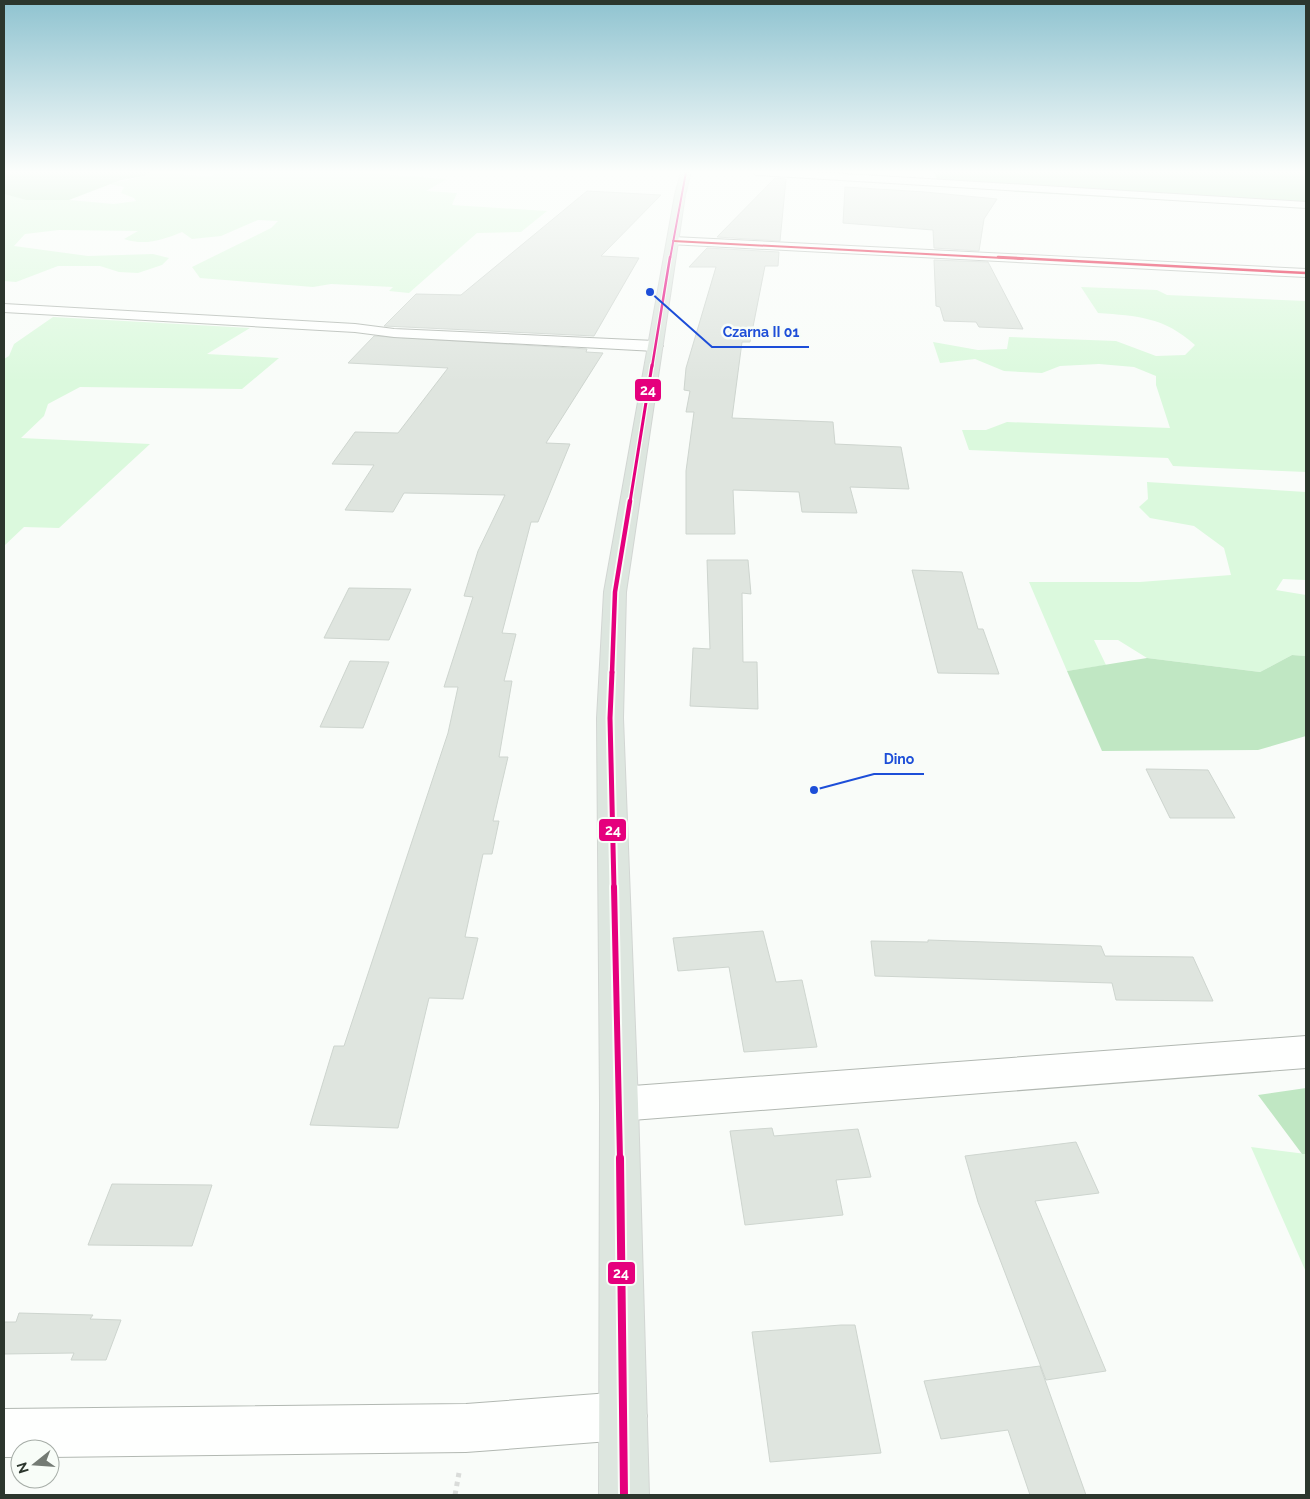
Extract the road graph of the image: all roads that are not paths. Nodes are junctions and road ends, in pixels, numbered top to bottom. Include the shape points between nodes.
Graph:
1 (673, 241) edge
2 (692, 242) edge
3 (1306, 273) edge
4 (4, 308) edge
5 (655, 346) junction
6 (1306, 1052) edge
7 (619, 1104) junction
8 (623, 1416) junction
9 (4, 1433) edge
10 (624, 1495) edge

1 - 5 main road
2 - 3 street
4 - 5 street
5 - 7 main road via 614,592 610,718
6 - 7 street
7 - 8 main road
8 - 9 street via 466,1428
8 - 10 main road

